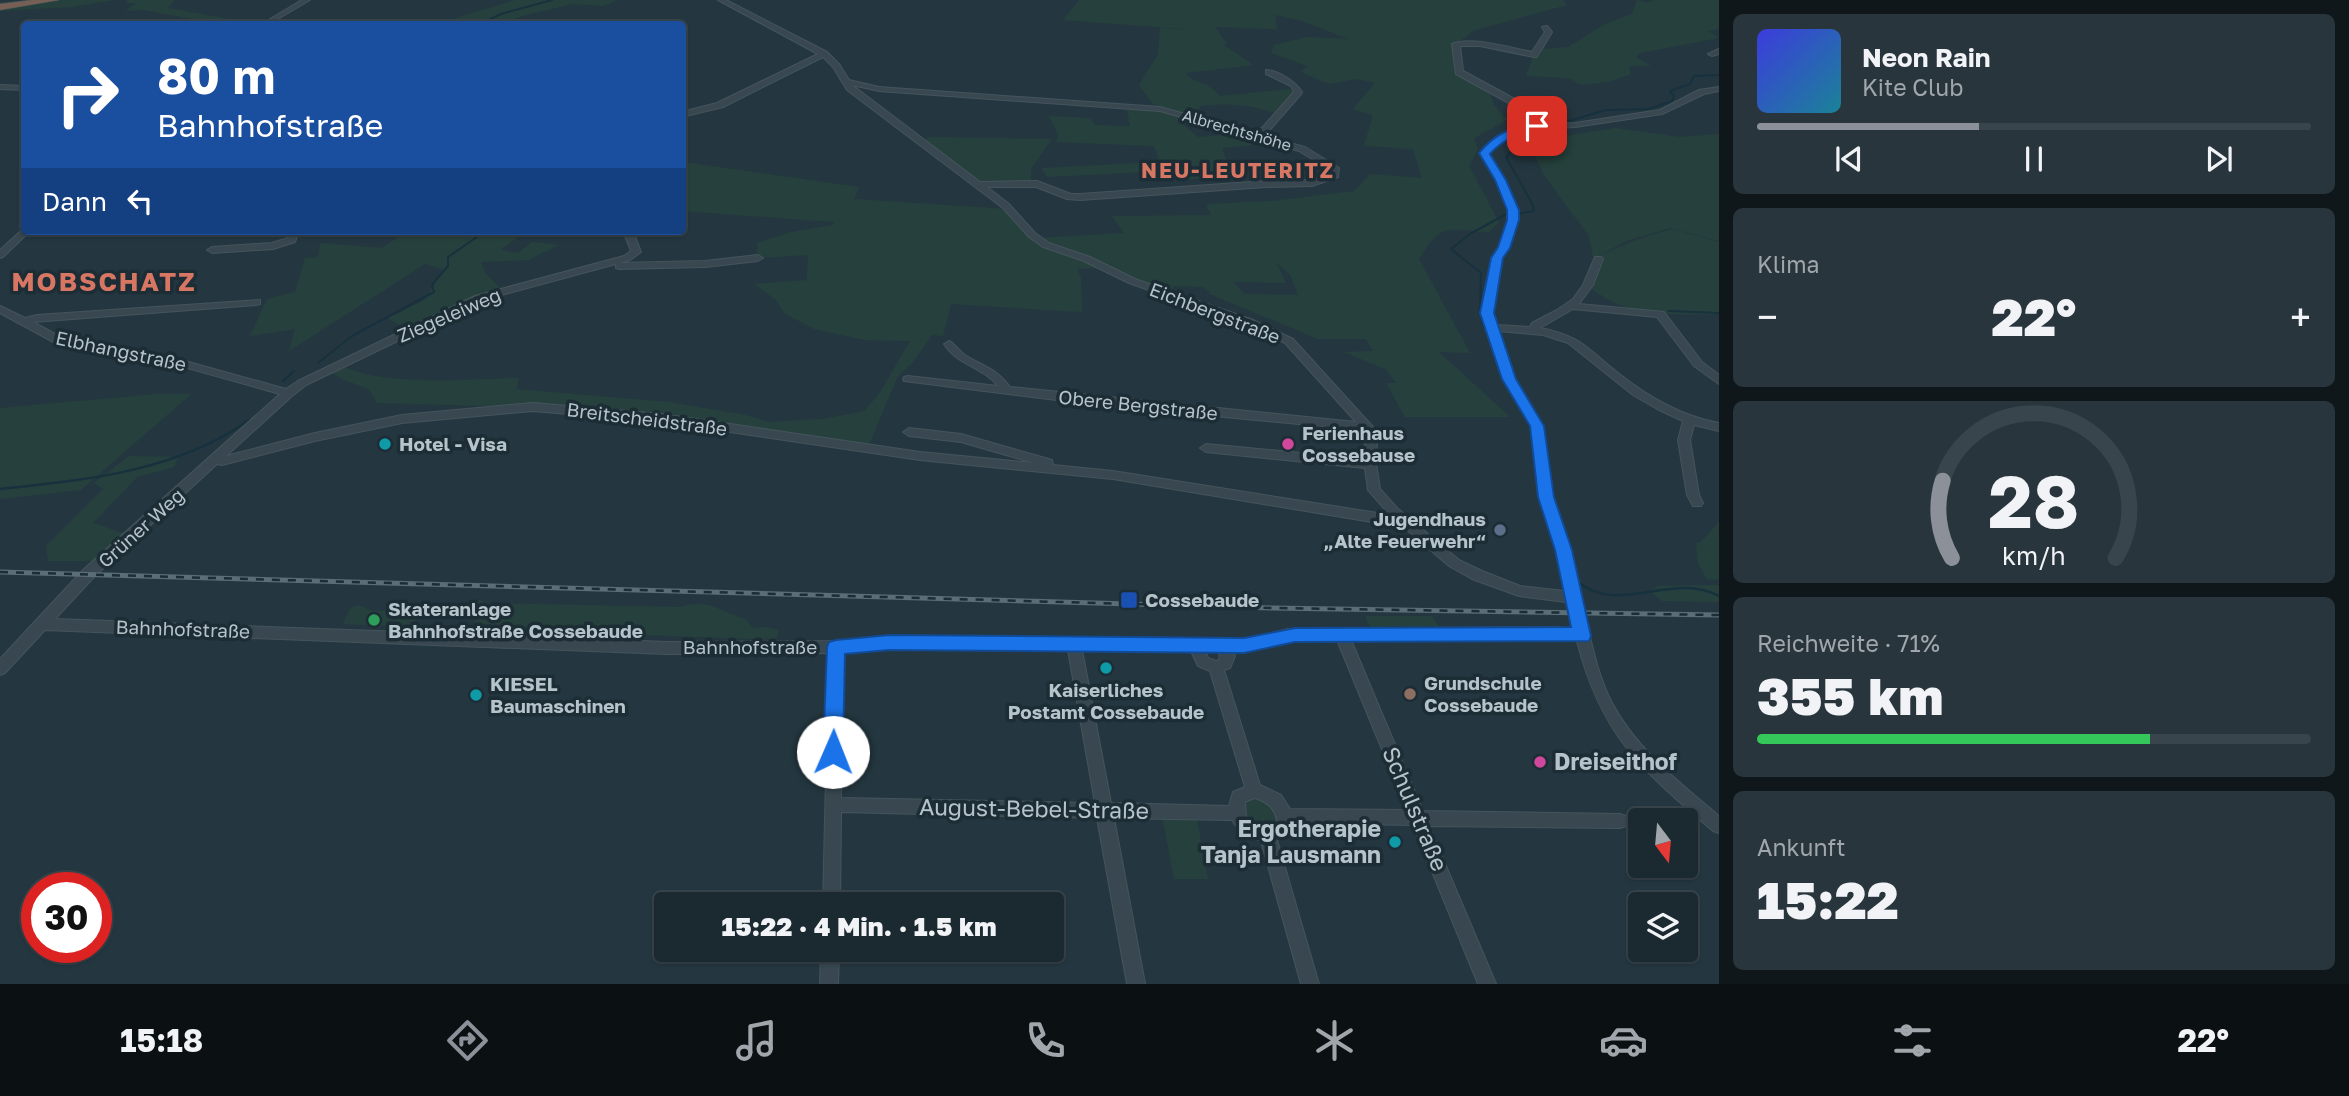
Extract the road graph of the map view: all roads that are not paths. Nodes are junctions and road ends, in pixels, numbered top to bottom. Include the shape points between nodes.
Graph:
1 (54, 0) edge
2 (307, 0) edge
3 (721, 0) edge
4 (0, 6) edge
5 (270, 21) edge
6 (1545, 27) dead end
7 (824, 54) junction
8 (1269, 72) dead end
9 (848, 82) junction
10 (0, 87) edge
11 (21, 89) edge
12 (1719, 89) edge
13 (686, 114) edge
14 (1531, 126) junction
15 (1251, 135) junction
16 (938, 154) joint
17 (976, 185) junction
18 (21, 234) edge
19 (293, 235) edge
20 (630, 235) edge
21 (212, 250) dead end
22 (0, 255) edge
23 (758, 258) dead end
24 (1598, 258) dead end
25 (594, 268) junction
26 (257, 302) dead end
27 (1574, 306) junction
28 (0, 309) edge
29 (23, 322) junction
30 (1492, 328) junction
31 (1534, 330) junction
32 (949, 344) dead end
33 (908, 379) dead end
34 (1719, 381) edge
35 (1007, 391) junction
36 (288, 393) junction
37 (1689, 420) junction
38 (1367, 427) junction
39 (1719, 427) edge
40 (909, 432) dead end
41 (1206, 448) dead end
42 (216, 460) junction
43 (1370, 464) junction
44 (1082, 472) junction
45 (1698, 503) dead end
46 (1402, 519) junction
47 (1574, 605) junction
48 (42, 624) junction
49 (1342, 635) junction
50 (1582, 636) junction
51 (1074, 646) junction
52 (1195, 646) junction
53 (1226, 646) junction
54 (836, 647) junction
55 (1216, 667) junction
56 (0, 669) edge
57 (1254, 791) junction
58 (832, 805) junction
59 (1105, 810) junction
60 (1236, 813) junction
61 (1285, 816) junction
62 (1418, 816) junction
63 (1620, 821) dead end
64 (1719, 826) edge
65 (1267, 835) junction
66 (831, 892) edge
67 (830, 962) edge
68 (829, 984) edge
69 (1136, 984) edge
70 (1310, 984) edge
71 (1487, 984) edge

1 - 4 highway
2 - 5 street
3 - 7 street
6 - 14 street via 1549,32 1534,55 1456,44 1459,72 1521,106 1530,116
7 - 9 street
7 - 13 street via 720,105
8 - 15 street via 1298,92 1265,130
9 - 15 street, Albrechtshöhe via 879,89 1160,109
9 - 16 street
10 - 11 street
12 - 14 street via 1702,92 1662,113
14 - 30 street via 1496,140 1484,153 1501,180 1513,215 1491,280 1487,306
15 - 17 street, Albrechtshöhe via 1302,149 1328,163 1335,175 1312,183 1080,197 1037,184
16 - 17 street, Eichbergstraße
17 - 38 street, Eichbergstraße via 1053,248 1289,341
18 - 22 street
19 - 21 street via 285,244
20 - 25 street, Ziegeleiweg via 634,255
23 - 25 street
24 - 27 street via 1589,286
25 - 36 street, Ziegeleiweg via 480,298
26 - 29 street
27 - 31 street
27 - 34 street via 1660,314 1698,364
28 - 29 street, Elbhangstraße
29 - 36 street, Elbhangstraße via 63,343 160,357
30 - 31 street
30 - 47 street via 1509,379 1537,426 1546,497 1564,550
31 - 37 street via 1577,344 1627,386
32 - 35 street via 954,353 993,371
33 - 35 street, Obere Bergstraße
35 - 38 street, Obere Bergstraße
36 - 42 street, Grüner Weg
37 - 39 street
37 - 45 street via 1684,440
38 - 43 street
40 - 44 street, Breitscheidstraße via 961,438
41 - 43 street
42 - 44 street, Breitscheidstraße via 402,419 533,407 662,418 920,456
42 - 48 street, Grüner Weg via 93,570
43 - 46 street via 1374,490
44 - 46 street, Breitscheidstraße
46 - 47 street via 1464,570
47 - 50 street
48 - 54 street, Bahnhofstraße via 667,648
48 - 56 street, Grüner Weg
49 - 50 street, Bahnhofstraße
49 - 53 street, Bahnhofstraße via 1288,635
49 - 62 street, Schulstraße
50 - 64 street via 1620,730
51 - 52 street, Bahnhofstraße
51 - 54 street, Bahnhofstraße via 890,643
51 - 59 street
52 - 53 street, Bahnhofstraße
52 - 55 street via 1203,662
53 - 55 street via 1225,664
54 - 58 street
55 - 57 street
57 - 60 street via 1239,797
57 - 61 street via 1274,799
58 - 59 street, August-Bebel-Straße
58 - 66 street
59 - 60 street, August-Bebel-Straße
59 - 69 street
60 - 65 street via 1248,829
61 - 62 street
61 - 65 street via 1281,830
62 - 63 street
62 - 71 street, Schulstraße
65 - 70 street
67 - 68 street

